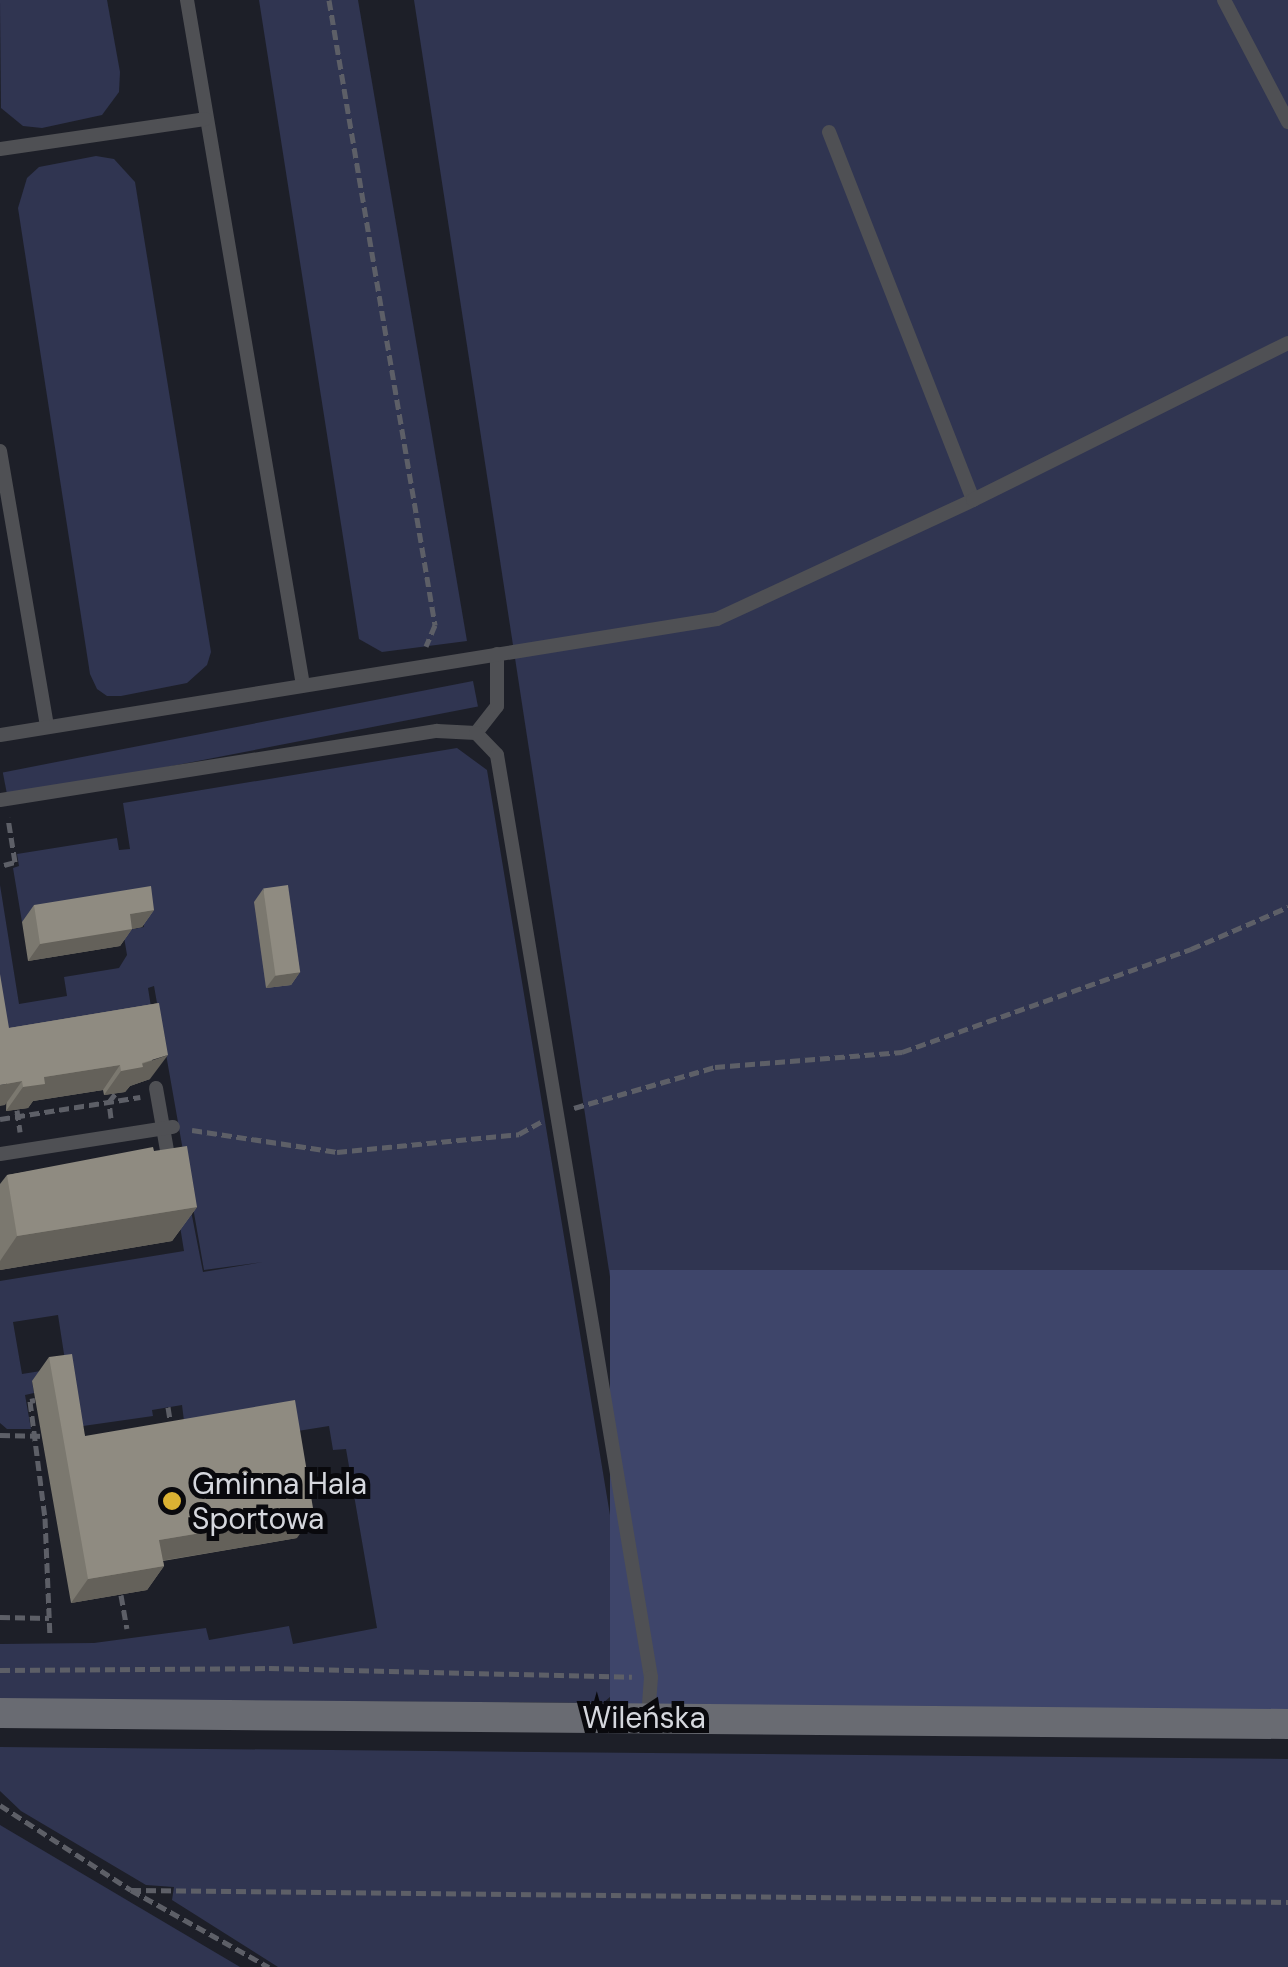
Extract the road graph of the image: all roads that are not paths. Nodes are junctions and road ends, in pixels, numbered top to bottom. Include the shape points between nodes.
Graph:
1 (188, 0) edge
2 (1224, 0) edge
3 (206, 119) junction
4 (1288, 122) edge
5 (829, 132) dead end
6 (0, 150) edge
7 (1288, 343) edge
8 (0, 451) edge
9 (973, 500) junction
10 (496, 654) junction
11 (303, 685) junction
12 (48, 727) junction
13 (476, 733) junction
14 (0, 735) edge
15 (0, 800) edge
16 (156, 1088) edge
17 (168, 1128) junction
18 (0, 1154) edge
19 (170, 1169) edge
20 (0, 1713) edge
21 (648, 1718) junction
22 (1288, 1724) edge

1 - 3 lane
2 - 4 lane
3 - 6 lane
3 - 11 lane
5 - 9 lane
7 - 9 lane
8 - 12 lane
9 - 10 lane via 716,620
10 - 11 lane
10 - 13 lane via 497,706
11 - 12 lane
12 - 14 lane
13 - 15 lane via 437,731
13 - 21 lane via 497,755 651,1677
16 - 17 lane
17 - 18 lane
17 - 19 lane
20 - 21 street, Wileńska
21 - 22 street, Wileńska

